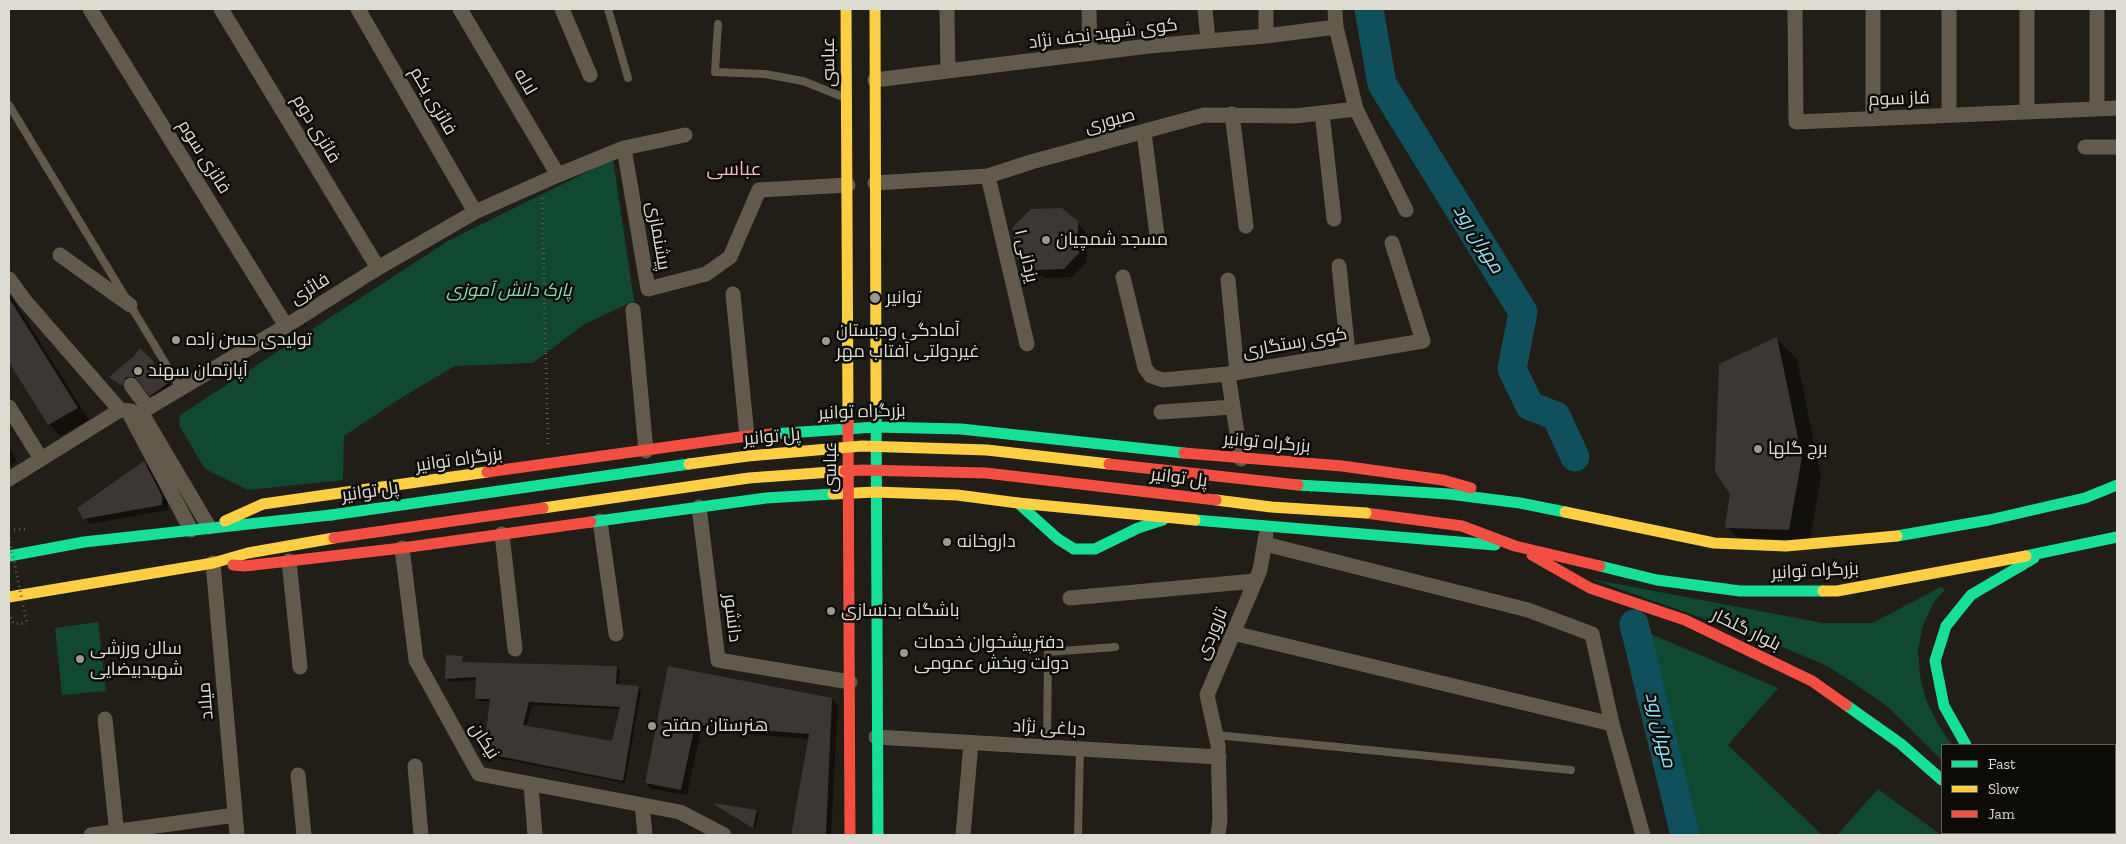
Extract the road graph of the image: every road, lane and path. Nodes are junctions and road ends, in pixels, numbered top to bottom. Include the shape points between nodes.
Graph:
1 (90, 9) edge
2 (221, 9) edge
3 (358, 9) edge
4 (460, 9) edge
5 (562, 9) edge
6 (608, 9) edge
7 (846, 9) edge
8 (875, 9) edge
9 (1089, 9) edge
10 (1205, 9) edge
11 (1266, 9) edge
12 (1335, 9) edge
13 (1794, 9) edge
14 (1873, 9) edge
15 (1949, 9) edge
16 (2028, 9) edge
17 (2097, 9) edge
18 (947, 11) dead end
19 (718, 24) dead end
20 (1336, 27) junction
21 (1266, 36) junction
22 (1208, 41) junction
23 (1090, 53) junction
24 (948, 71) junction
25 (590, 75) dead end
26 (628, 78) dead end
27 (875, 80) junction
28 (847, 99) junction
29 (9, 105) edge
30 (2097, 108) junction
31 (2117, 108) edge
32 (1356, 109) junction
33 (2027, 112) junction
34 (1322, 113) junction
35 (1232, 114) junction
36 (1950, 115) junction
37 (1873, 118) junction
38 (1144, 132) junction
39 (685, 134) dead end
40 (2085, 147) dead end
41 (2117, 147) edge
42 (624, 148) junction
43 (558, 174) junction
44 (988, 176) junction
45 (542, 182) junction
46 (875, 183) junction
47 (848, 185) junction
48 (1406, 210) dead end
49 (475, 212) junction
50 (1334, 219) dead end
51 (1246, 226) dead end
52 (1156, 235) dead end
53 (1392, 243) dead end
54 (60, 255) dead end
55 (1339, 266) dead end
56 (378, 268) junction
57 (1124, 277) dead end
58 (9, 279) edge
59 (1228, 280) dead end
60 (733, 294) dead end
61 (130, 305) junction
62 (633, 310) dead end
63 (286, 326) junction
64 (1027, 344) dead end
65 (1348, 354) junction
66 (1233, 373) junction
67 (132, 385) dead end
68 (182, 389) junction
69 (9, 407) edge
70 (1232, 408) junction
71 (134, 410) junction
72 (1161, 412) dead end
73 (876, 427) junction
74 (849, 428) junction
75 (961, 429) junction
76 (763, 435) junction
77 (747, 436) junction
78 (646, 451) junction
79 (41, 459) junction
80 (1241, 459) junction
81 (548, 465) junction
82 (9, 478) edge
83 (2117, 485) edge
84 (1368, 489) joint
85 (849, 492) junction
86 (876, 492) junction
87 (957, 495) junction
88 (766, 498) junction
89 (1018, 503) junction
90 (1520, 503) junction
91 (698, 507) junction
92 (1366, 512) joint
93 (331, 515) joint
94 (1171, 517) junction
95 (600, 521) junction
96 (1268, 527) junction
97 (209, 528) junction
98 (26, 529) dead end
99 (9, 530) edge
100 (191, 530) junction
101 (502, 534) junction
102 (9, 537) edge
103 (2117, 537) edge
104 (334, 538) joint
105 (1265, 544) junction
106 (1515, 546) junction
107 (402, 548) junction
108 (2040, 554) junction
109 (9, 556) edge
110 (289, 562) junction
111 (213, 563) junction
112 (1255, 581) junction
113 (9, 597) edge
114 (1070, 598) dead end
115 (13, 623) dead end
116 (1233, 633) junction
117 (616, 634) dead end
118 (1115, 647) dead end
119 (515, 649) dead end
120 (300, 668) dead end
121 (850, 682) junction
122 (105, 719) dead end
123 (1612, 724) junction
124 (1216, 735) junction
125 (876, 737) junction
126 (971, 743) junction
127 (1965, 744) edge
128 (1047, 747) junction
129 (1080, 749) junction
130 (1219, 756) junction
131 (414, 766) dead end
132 (1571, 770) dead end
133 (298, 775) dead end
134 (1941, 779) edge
135 (531, 785) junction
136 (642, 805) junction
137 (234, 815) junction
138 (117, 833) edge
139 (91, 835) edge
140 (236, 835) edge
141 (304, 835) edge
142 (421, 835) edge
143 (535, 835) edge
144 (645, 835) edge
145 (724, 835) edge
146 (850, 835) edge
147 (878, 835) edge
148 (963, 835) edge
149 (1078, 835) edge
150 (1218, 835) edge
151 (1643, 835) edge

1 - 63 street, فائزی سوم
2 - 56 street, فائزی دوم
3 - 49 street, فائزی یکم
4 - 43 street, لاله
5 - 25 street
6 - 26 lane
7 - 28 main road, عباسى
8 - 27 main road
9 - 23 street
10 - 22 street
11 - 21 street
12 - 20 street
13 - 37 street, فاز سوم via 1796,122
14 - 37 street
15 - 36 street
16 - 33 street
17 - 30 street
18 - 24 street
19 - 28 lane via 715,72 765,74 803,81
20 - 21 street, کوی شهید نجف نژاد
20 - 32 street
21 - 22 street, کوی شهید نجف نژاد
22 - 23 street, کوی شهید نجف نژاد
23 - 24 street, کوی شهید نجف نژاد
24 - 27 street, کوی شهید نجف نژاد
27 - 46 main road
28 - 47 main road, عباسى
29 - 61 lane
30 - 31 street, فاز سوم
30 - 33 street, فاز سوم
32 - 34 street, صبوری
32 - 48 street
33 - 36 street, فاز سوم
34 - 35 street, صبوری via 1295,116
34 - 50 street
35 - 38 street, صبوری via 1204,115
35 - 51 street
36 - 37 street, فاز سوم
38 - 44 street, صبوری
38 - 52 street
39 - 42 street, فائزی
40 - 41 street
42 - 43 street, فائزی
42 - 47 street, پیشنمازی via 648,289 706,274 730,257 759,190
43 - 45 street, فائزی
44 - 46 street, صبوری
44 - 64 street, یزدانی ۱
45 - 49 street, فائزی
45 - 81 path
46 - 73 main road
47 - 74 main road, عباسى
49 - 56 street, فائزی
53 - 65 street, کوی رستگاری via 1423,341
54 - 61 street
55 - 65 street
56 - 63 street, فائزی
57 - 66 street via 1145,368 1151,376 1163,380
58 - 71 street via 25,301
59 - 66 street
60 - 77 street
61 - 68 lane
62 - 78 street
63 - 68 street, فائزی
65 - 66 street, کوی رستگاری
66 - 70 street, کوی رستگاری
67 - 71 street
68 - 71 street, فائزی
69 - 79 street
70 - 72 street
70 - 80 street, کوی رستگاری
71 - 79 street, فائزی
71 - 97 street
71 - 100 street
73 - 74 main road, بزرگراه توانیر
73 - 75 main road, بزرگراه توانیر
73 - 86 main road
74 - 76 main road, بزرگراه توانیر
74 - 85 main road, عباسى
75 - 80 main road, بزرگراه توانیر
75 - 87 main road via 951,442 946,460 948,481
76 - 77 main road, بزرگراه توانیر
76 - 88 main road via 773,449 778,466 775,484
77 - 78 main road, بزرگراه توانیر
78 - 81 main road, بزرگراه توانیر
79 - 82 street, فائزی
80 - 90 main road, بزرگراه توانیر via 1342,466 1443,480
81 - 97 main road, بزرگراه توانیر via 263,504
83 - 90 main road, بزرگراه توانیر via 2085,498 1989,520 1881,538 1786,546 1714,543
84 - 90 main road, بزرگراه توانیر
84 - 93 main road, پل توانیر, bridge via 1273,483 987,450 862,446 748,456
85 - 86 main road, بزرگراه توانیر
85 - 88 main road, بزرگراه توانیر
85 - 121 main road, عباسى
86 - 87 main road, بزرگراه توانیر
86 - 125 main road
87 - 89 main road, بزرگراه توانیر
88 - 91 main road, بزرگراه توانیر
89 - 94 main road, بزرگراه توانیر
89 - 94 main road via 1074,549 1095,549 1138,528
91 - 95 main road, بزرگراه توانیر
91 - 121 street, دانشور via 718,660
92 - 104 main road, پل توانیر, bridge via 1271,507 986,473 863,470 749,478
92 - 106 main road, بزرگراه توانیر via 1462,526
93 - 97 main road, بزرگراه توانیر
94 - 96 main road, بزرگراه توانیر
95 - 101 main road, بزرگراه توانیر
95 - 117 street
96 - 105 street, تاروردی
96 - 106 main road, بزرگراه توانیر
97 - 100 main road, بزرگراه توانیر
98 - 99 path
100 - 109 main road, بزرگراه توانیر via 84,542
101 - 107 main road, بزرگراه توانیر
101 - 119 street
102 - 115 path, bridge via 27,624
103 - 108 main road, بزرگراه توانیر
104 - 111 main road, بزرگراه توانیر via 248,552
105 - 112 street, تاروردی
105 - 123 street via 1528,610 1592,634
106 - 108 main road, بزرگراه توانیر via 1657,580 1740,591 1837,591
106 - 134 main road, بلوار گلکار via 1590,588 1685,620 1812,681 1901,744
107 - 110 main road, بزرگراه توانیر
107 - 135 street, نیکان via 416,660 479,774
108 - 127 main road via 1971,595 1946,626 1935,661 1944,706
110 - 111 main road, بزرگراه توانیر via 245,566
110 - 120 street
111 - 113 main road, بزرگراه توانیر
111 - 137 street, میلاد
112 - 114 street
112 - 116 street, تاروردی
116 - 123 street
116 - 124 street, تاروردی via 1207,695
118 - 128 lane via 1048,652
121 - 146 main road, عباسى
122 - 138 street
123 - 151 street
124 - 130 street, تاروردی
124 - 132 lane
125 - 126 street, دباغی نژاد
125 - 147 main road
126 - 128 street, دباغی نژاد
126 - 148 street
128 - 129 street, دباغی نژاد
129 - 130 street, دباغی نژاد
129 - 149 lane
130 - 150 street, تاروردی
131 - 142 street
133 - 141 street
135 - 136 street, نیکان
135 - 143 street
136 - 144 street
136 - 145 street, نیکان via 680,812
137 - 138 street
137 - 140 street, میلاد
138 - 139 street

